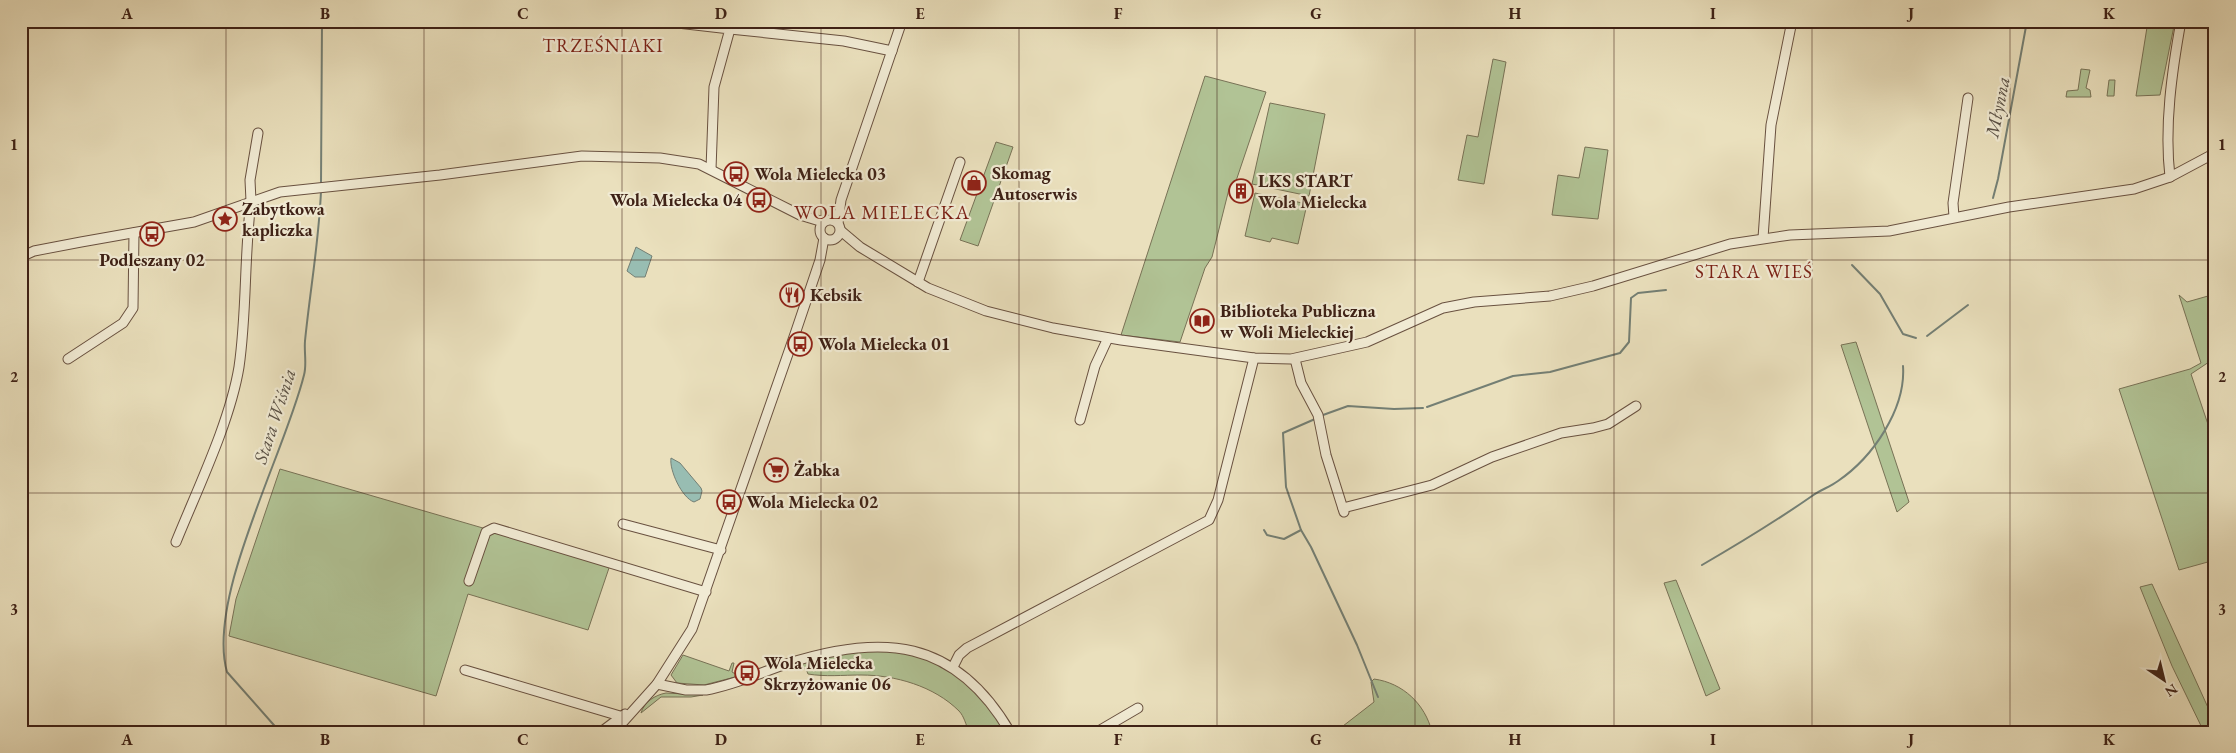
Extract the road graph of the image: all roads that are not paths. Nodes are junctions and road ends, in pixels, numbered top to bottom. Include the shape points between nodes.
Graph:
1 (660, 21) edge
2 (902, 21) edge
3 (1792, 21) edge
4 (2181, 21) edge
5 (730, 29) junction
6 (892, 51) junction
7 (1968, 98) dead end
8 (258, 133) dead end
9 (2215, 153) edge
10 (960, 162) dead end
11 (710, 169) junction
12 (2170, 177) junction
13 (251, 201) junction
14 (1954, 217) junction
15 (830, 230) junction
16 (134, 233) junction
17 (1763, 238) junction
18 (21, 257) edge
19 (918, 282) junction
20 (1108, 338) junction
21 (1254, 358) junction
22 (68, 359) dead end
23 (1295, 359) junction
24 (1636, 406) dead end
25 (1080, 420) dead end
26 (623, 524) dead end
27 (176, 542) dead end
28 (721, 550) junction
29 (469, 581) dead end
30 (706, 592) junction
31 (953, 668) junction
32 (465, 670) dead end
33 (657, 684) junction
34 (1138, 708) dead end
35 (624, 716) junction
36 (601, 732) edge
37 (614, 732) edge
38 (1010, 732) edge
39 (1097, 732) edge

1 - 5 street
2 - 6 street
3 - 17 street via 1771,125
4 - 12 street via 2173,72
5 - 6 street via 844,41
5 - 11 street via 714,87
6 - 15 street
7 - 14 street via 1953,203
8 - 13 street via 250,180
9 - 12 street
10 - 19 street
11 - 13 street via 660,158 582,156 280,192
11 - 15 street
12 - 14 street via 2134,189 2008,206
13 - 16 street via 207,219
13 - 27 street via 239,369 212,453
14 - 17 street via 1889,231
15 - 19 street
15 - 28 street
16 - 18 street via 34,251
16 - 22 street via 133,308 123,323
17 - 23 street via 1695,253 1610,281 1550,296 1474,302 1443,308 1367,342
19 - 20 street via 986,311
20 - 21 street
20 - 25 street via 1095,366
21 - 23 street
21 - 31 street via 1218,500 1209,520 967,648 959,655
23 - 24 street via 1301,383 1319,420 1327,461 1344,510 1432,485 1499,454 1561,433 1608,424
26 - 28 street
28 - 30 street
29 - 30 street via 486,532 494,528
30 - 33 street via 682,648
31 - 33 street via 931,656 909,650 852,647 715,689 686,690
31 - 38 street via 984,694
32 - 35 street
33 - 35 street
34 - 39 street
35 - 36 street
35 - 37 street

